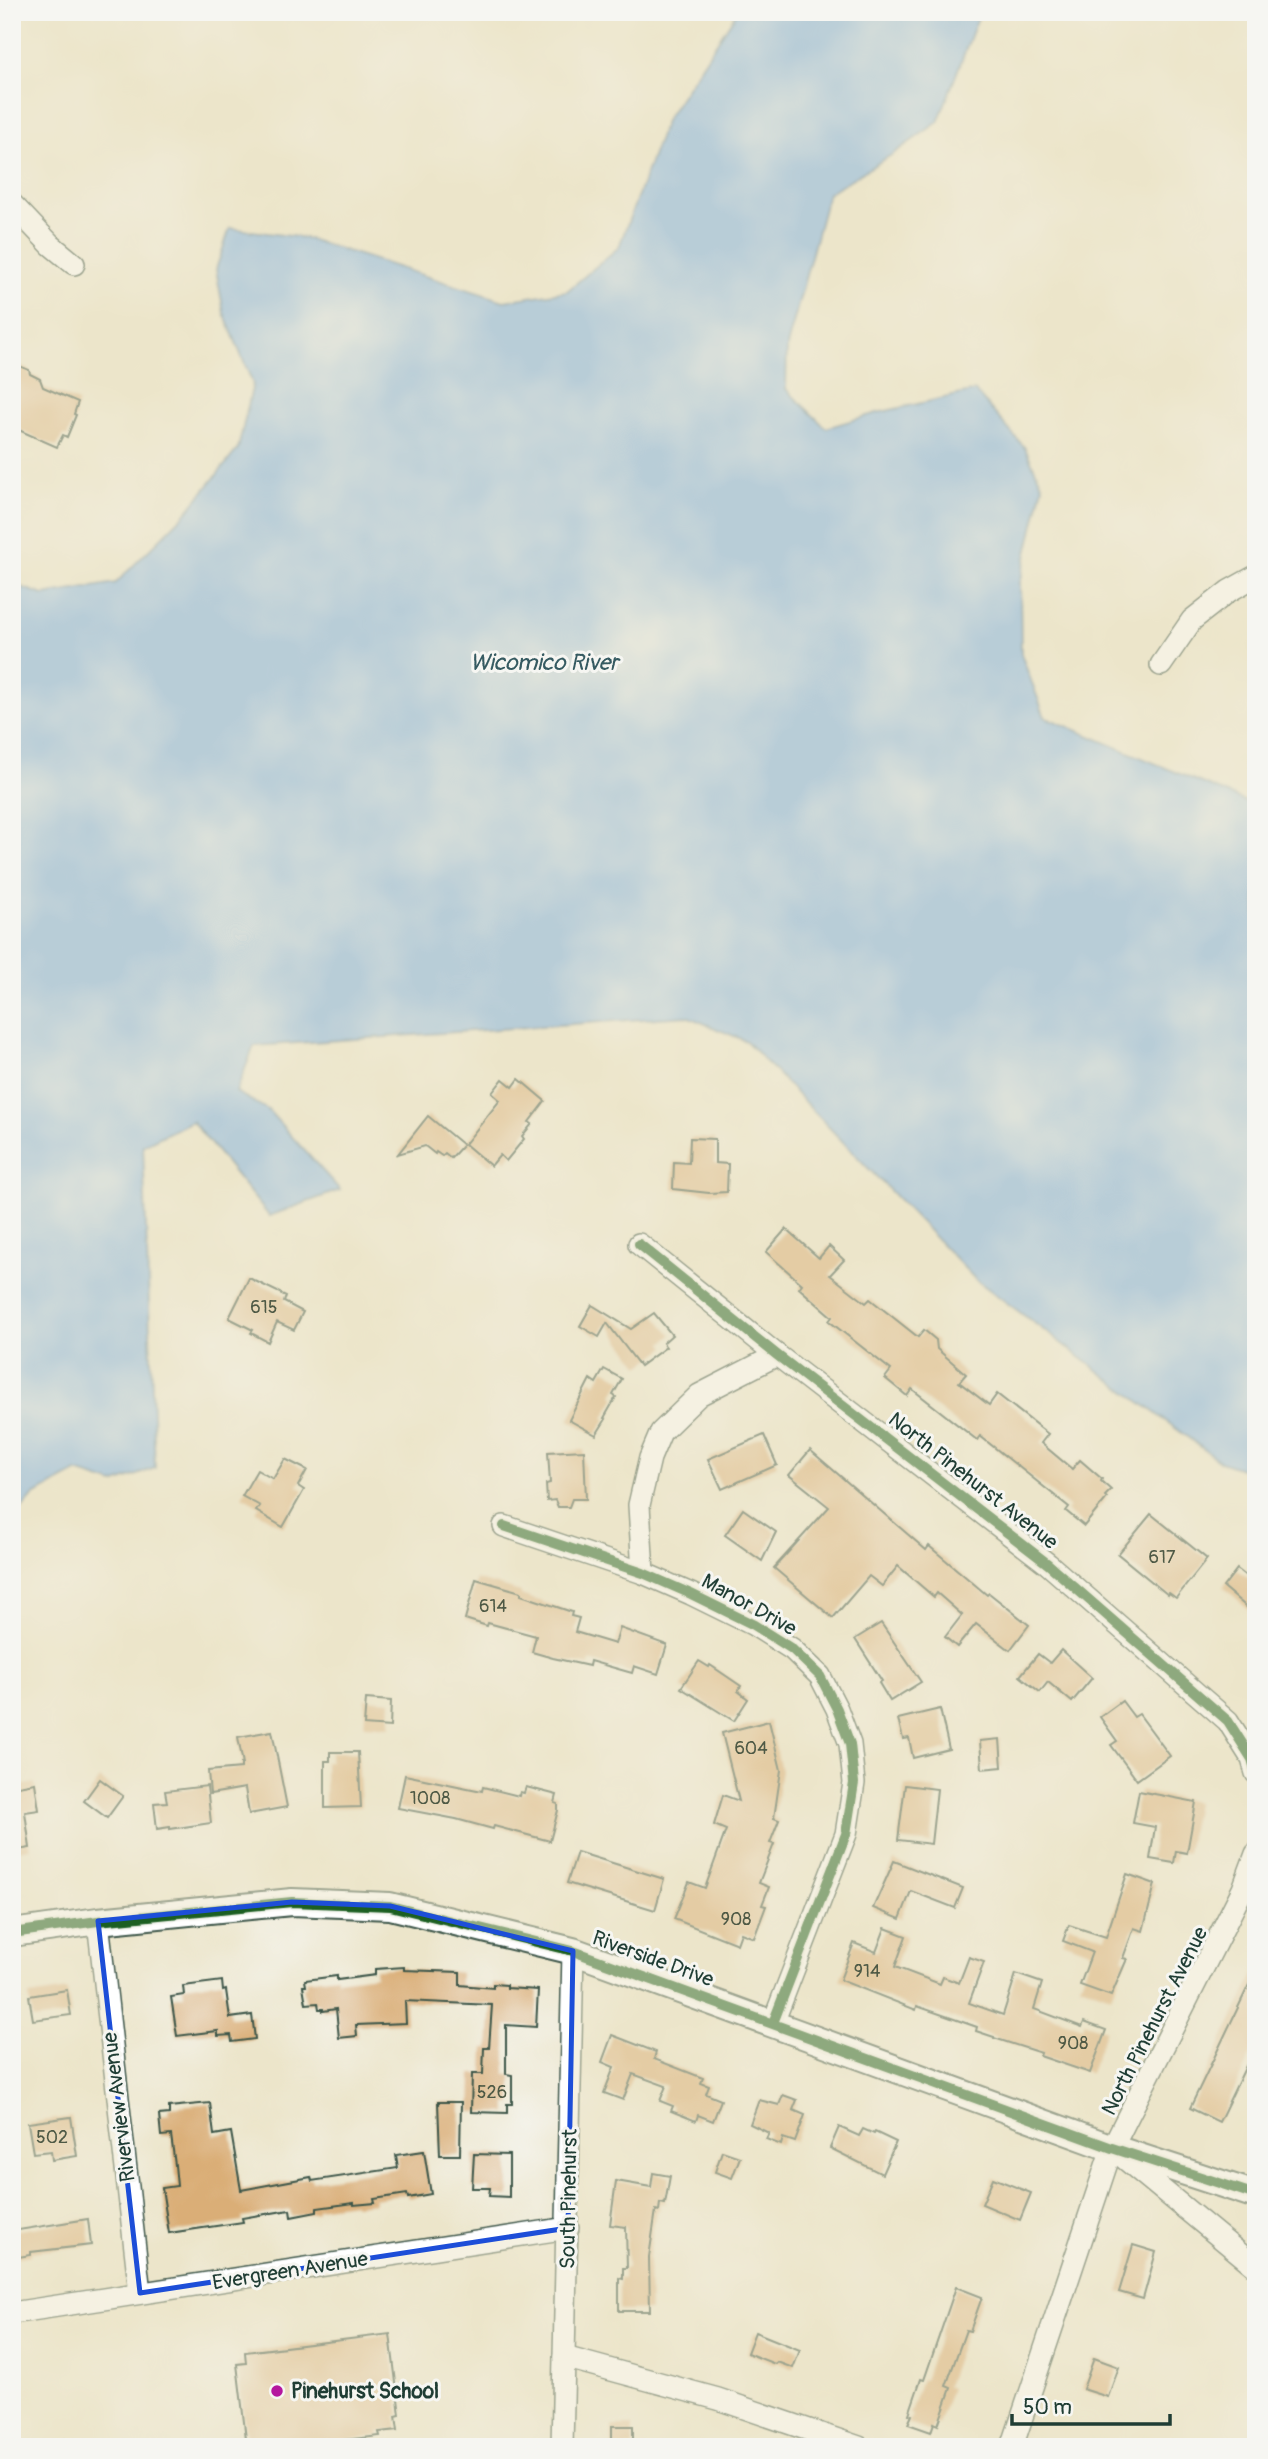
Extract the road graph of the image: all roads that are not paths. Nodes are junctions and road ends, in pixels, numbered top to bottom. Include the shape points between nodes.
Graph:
1 (12, 204) edge
2 (74, 264) dead end
3 (1256, 576) edge
4 (1161, 665) dead end
5 (639, 1244) dead end
6 (777, 1355) junction
7 (503, 1526) dead end
8 (643, 1573) junction
9 (1256, 1773) edge
10 (1256, 1854) edge
11 (97, 1921) junction
12 (12, 1933) edge
13 (573, 1951) junction
14 (773, 2023) junction
15 (1112, 2148) junction
16 (1256, 2195) edge
17 (568, 2228) junction
18 (1256, 2267) edge
19 (140, 2293) junction
20 (12, 2313) edge
21 (564, 2357) junction
22 (562, 2447) edge
23 (859, 2447) edge
24 (1012, 2447) edge

1 - 2 street
3 - 4 street via 1192,620
5 - 6 street, North Pinehurst Avenue
6 - 8 street via 699,1395 661,1432 639,1505
6 - 9 street, North Pinehurst Avenue via 1048,1564 1228,1721
7 - 8 street, Manor Drive
8 - 14 street, Manor Drive via 754,1625 792,1649 820,1676 850,1744 854,1783 846,1835
10 - 15 street, North Pinehurst Avenue via 1243,1889
11 - 12 street, Riverside Drive
11 - 13 street, Riverside Drive via 292,1902 390,1906
11 - 19 street, Riverview Avenue
13 - 14 street, Riverside Drive
13 - 17 street, South Pinehurst
14 - 15 street, Riverside Drive
15 - 16 street, Riverside Drive
15 - 18 street
15 - 24 street, North Pinehurst Avenue
17 - 19 street, Evergreen Avenue
17 - 21 street, South Pinehurst
19 - 20 street, Evergreen Avenue
21 - 22 street, South Pinehurst
21 - 23 street via 718,2399

